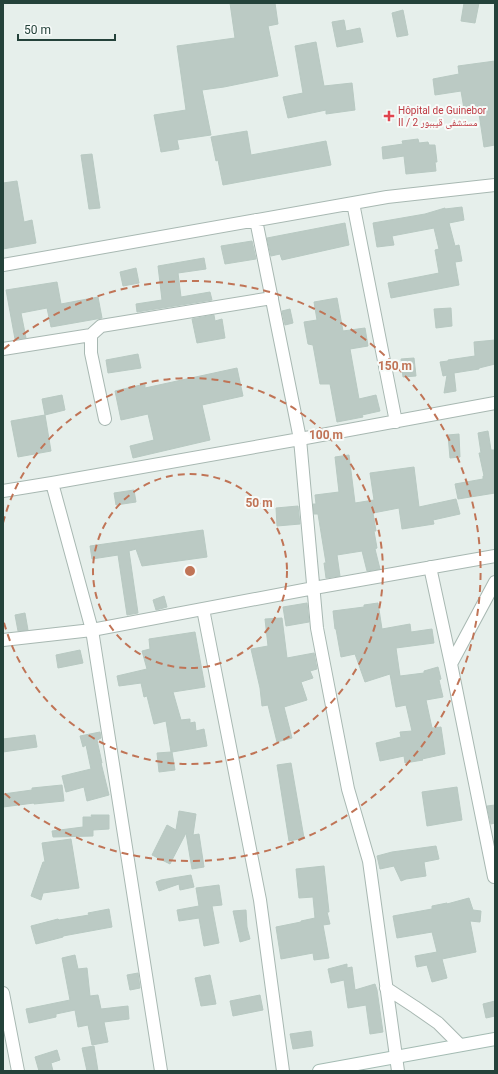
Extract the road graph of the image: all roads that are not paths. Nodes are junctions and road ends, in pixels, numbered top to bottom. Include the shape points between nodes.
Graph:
1 (495, 187) edge
2 (353, 203) junction
3 (256, 220) junction
4 (3, 265) edge
5 (272, 298) junction
6 (91, 334) junction
7 (3, 350) edge
8 (495, 403) edge
9 (106, 419) dead end
10 (396, 422) junction
11 (300, 439) junction
12 (52, 483) junction
13 (3, 491) edge
14 (495, 556) edge
15 (430, 567) junction
16 (495, 582) edge
17 (314, 588) junction
18 (203, 609) junction
19 (92, 630) junction
20 (3, 640) edge
21 (451, 664) junction
22 (495, 879) edge
23 (386, 988) junction
24 (3, 993) edge
25 (495, 1039) edge
26 (460, 1046) junction
27 (396, 1057) junction
28 (18, 1071) edge
29 (162, 1071) edge
30 (283, 1071) edge
31 (319, 1071) edge
32 (398, 1071) edge

1 - 2 street via 387,197
2 - 3 street
2 - 10 street
3 - 4 street
3 - 5 street
5 - 6 street via 101,326
5 - 11 street
6 - 7 street
6 - 9 street via 91,353
8 - 10 street
10 - 11 street
11 - 12 street
11 - 17 street
12 - 13 street
12 - 19 street
14 - 15 street
15 - 17 street
15 - 21 street
16 - 21 street
17 - 18 street
17 - 23 street via 318,628 348,789 369,862
18 - 19 street
18 - 30 street via 260,900
19 - 20 street
19 - 29 street
21 - 22 street
23 - 26 street via 438,1023
23 - 27 street
24 - 28 street
25 - 26 street
26 - 27 street
27 - 31 street
27 - 32 street

